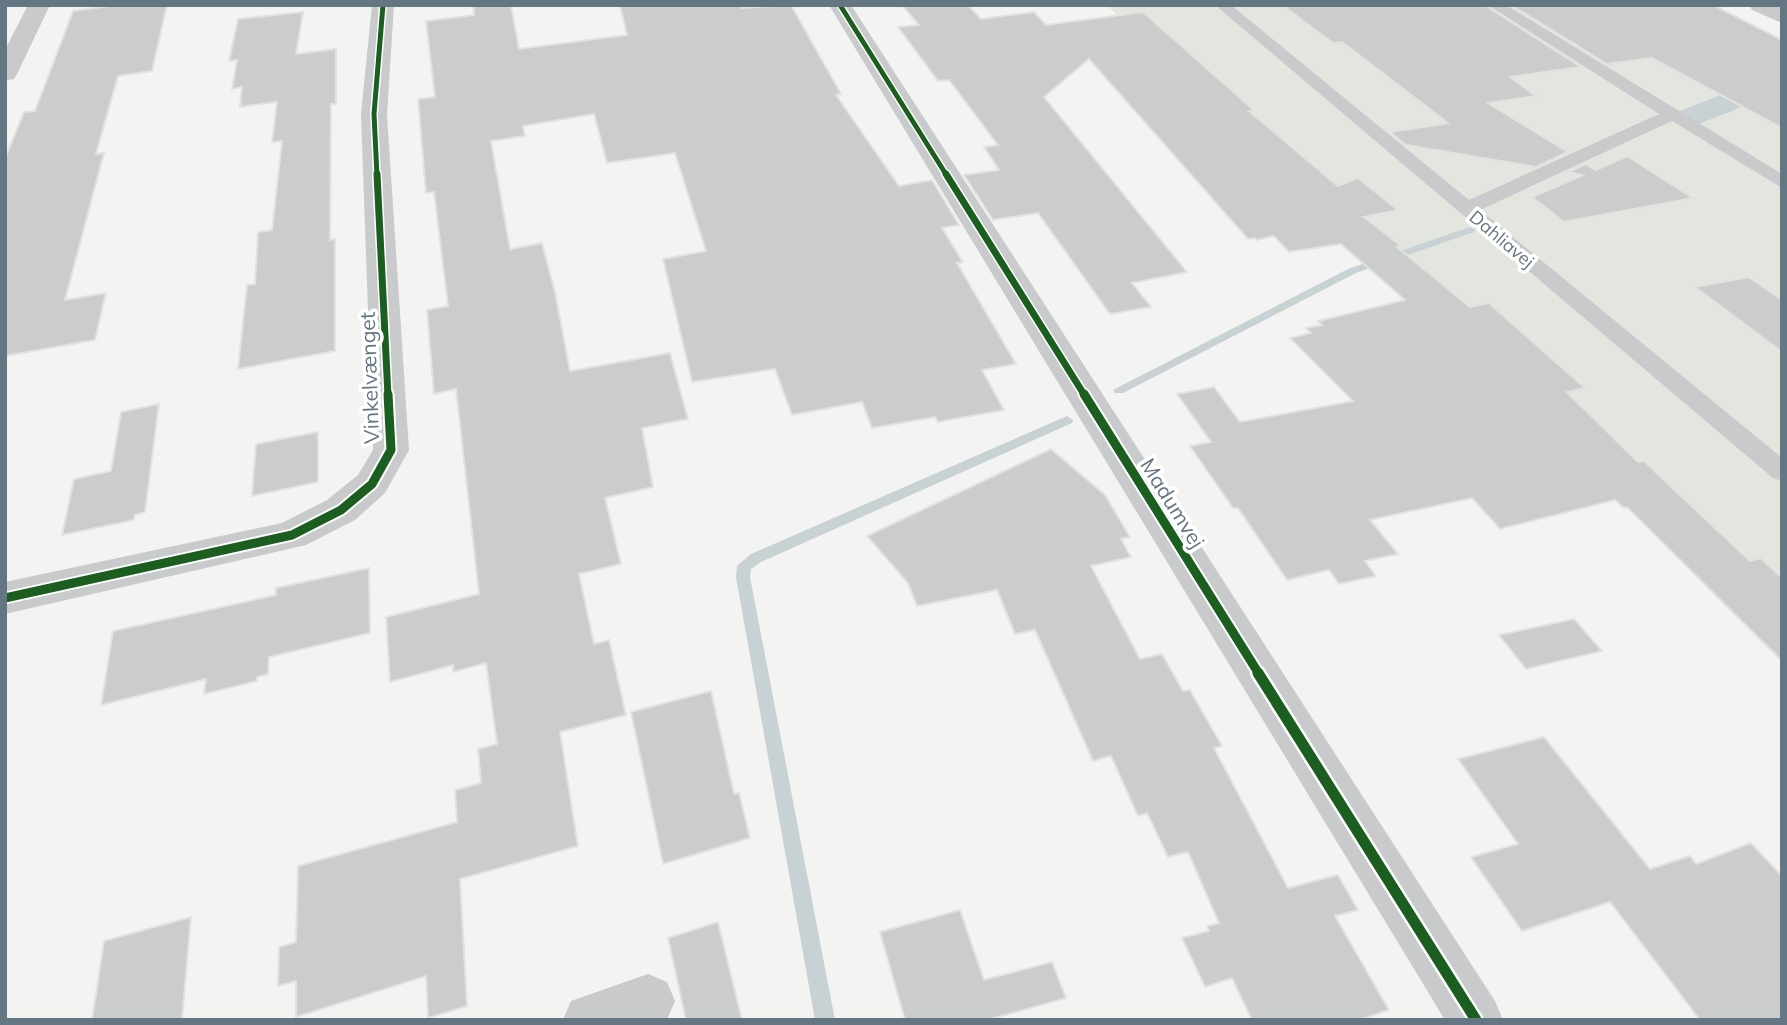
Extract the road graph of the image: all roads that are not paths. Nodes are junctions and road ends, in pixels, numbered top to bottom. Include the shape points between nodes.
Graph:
1 (39, 5) edge
2 (383, 5) edge
3 (840, 5) edge
4 (1222, 5) edge
5 (1494, 5) edge
6 (1760, 5) edge
7 (1782, 16) edge
8 (5, 74) edge
9 (1673, 116) junction
10 (1782, 182) edge
11 (1466, 209) junction
12 (1782, 472) edge
13 (5, 598) edge
14 (648, 1001) dead end
15 (590, 1020) edge
16 (1476, 1020) edge

1 - 8 street
2 - 13 street, Vinkelvænget via 374,114 391,450 372,484 341,510 292,535
3 - 16 street, Madumvej
4 - 11 lane, Dahliavej
5 - 9 lane
6 - 7 street
9 - 10 lane
9 - 11 lane
11 - 12 lane, Dahliavej
14 - 15 street

